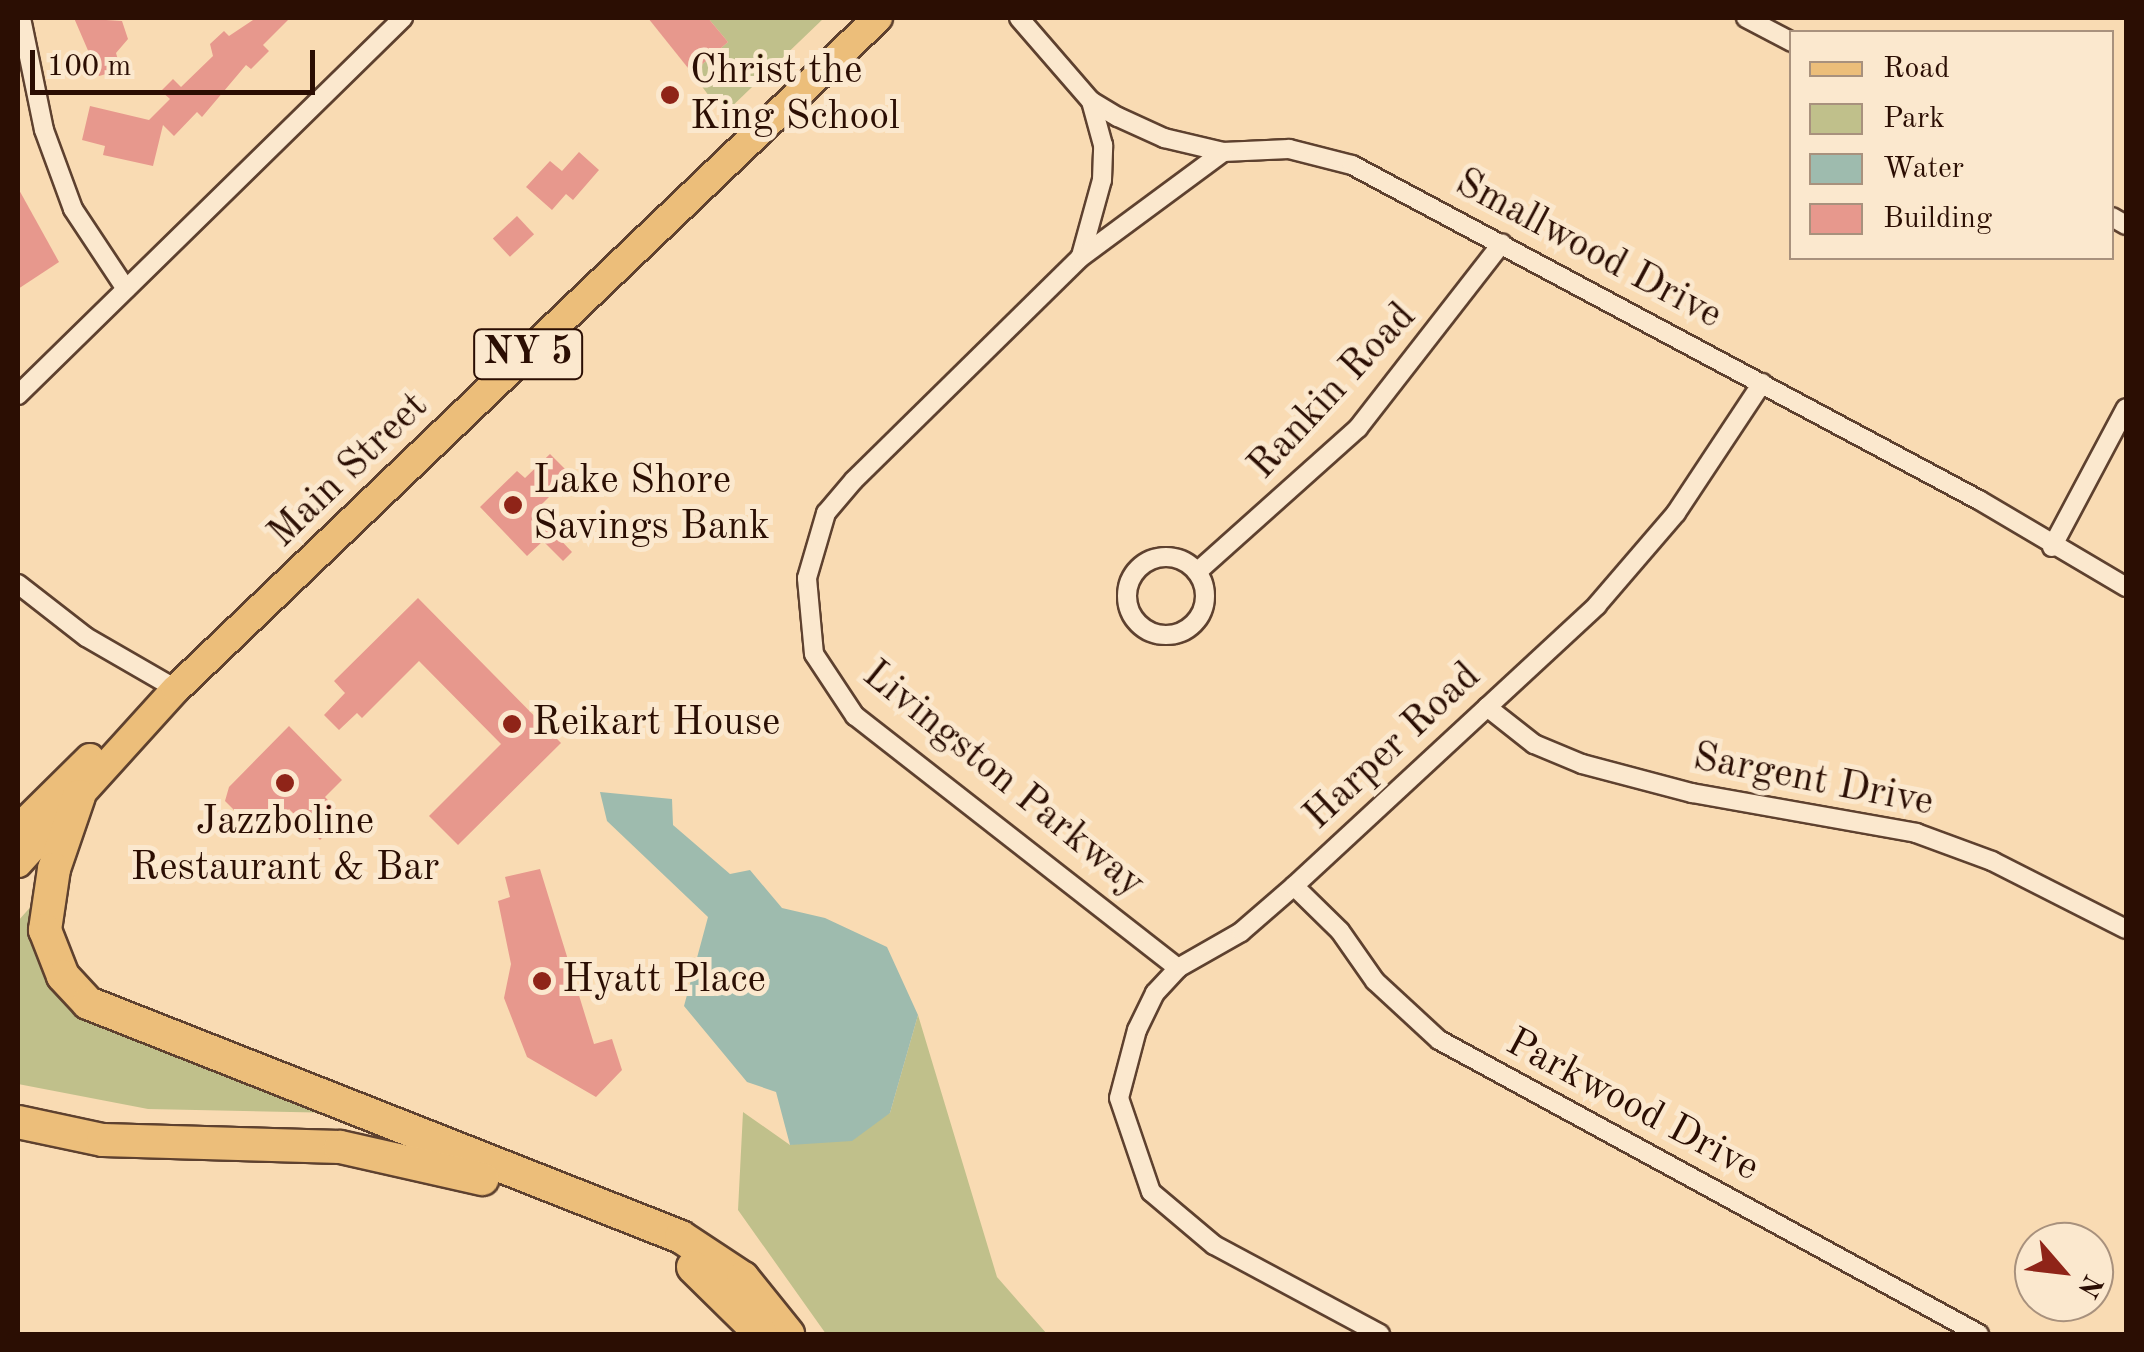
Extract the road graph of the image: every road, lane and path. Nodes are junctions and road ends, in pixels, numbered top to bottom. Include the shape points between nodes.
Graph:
1 (21, 18) edge
2 (403, 18) edge
3 (878, 18) edge
4 (1019, 18) edge
5 (1746, 18) edge
6 (1789, 40) edge
7 (1090, 101) junction
8 (1223, 152) junction
9 (1502, 243) junction
10 (1080, 258) junction
11 (126, 289) junction
12 (1762, 383) junction
13 (18, 396) edge
14 (2126, 408) edge
15 (2052, 547) junction
16 (1197, 572) junction
17 (18, 584) edge
18 (2126, 588) edge
19 (176, 689) junction
20 (1487, 707) junction
21 (79, 796) junction
22 (18, 829) edge
23 (18, 864) edge
24 (1294, 886) junction
25 (2126, 929) edge
26 (1178, 968) junction
27 (18, 1100) edge
28 (18, 1122) edge
29 (478, 1156) junction
30 (761, 1334) edge
31 (788, 1334) edge
32 (1380, 1334) edge
33 (1979, 1334) edge

1 - 11 street via 44,130 74,209
2 - 11 street
3 - 19 main road, Main Street / NY 5
4 - 7 street, Smallwood Drive
5 - 6 street
7 - 8 street, Smallwood Drive via 1164,138
7 - 10 street, Livingston Parkway via 1102,145 1102,180
8 - 9 street, Smallwood Drive via 1254,147 1326,156
8 - 10 street, Livingston Parkway
9 - 12 street, Smallwood Drive
9 - 16 street, Rankin Road via 1358,428
10 - 26 street, Livingston Parkway via 826,512 807,578 808,632 824,677 854,716
11 - 13 street
12 - 15 street, Smallwood Drive
12 - 20 street, Harper Road via 1676,513 1598,606
14 - 15 street
15 - 18 street, Smallwood Drive
16 - 16 street via 1206,597 1196,622 1173,636 1136,622 1128,586 1142,565 1177,558
17 - 19 street via 86,637
19 - 21 main road, Main Street / NY 5
19 - 22 main road, Main Street / NY 5 via 114,732
20 - 24 street, Harper Road
20 - 25 street, Sargent Drive via 1534,744 1582,764 1692,793 1916,833 1992,861
21 - 23 main road, Main Street / NY 5
21 - 29 highway via 54,869 46,930 75,992 98,1008
24 - 26 street, Harper Road via 1241,932
24 - 33 street, Parkwood Drive via 1340,931 1375,981 1439,1040
26 - 32 street, Harper Road via 1155,994 1125,1066 1119,1098 1138,1164 1170,1214 1214,1245
27 - 29 highway via 116,1124 314,1126
28 - 30 highway via 103,1140 340,1147 449,1168 672,1253 708,1276
29 - 31 highway via 681,1237 743,1278

